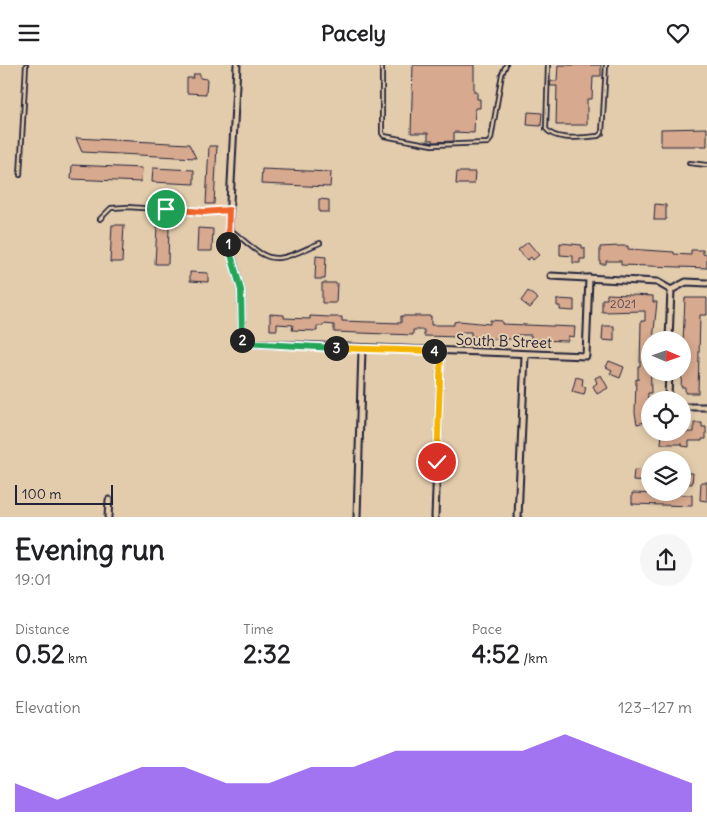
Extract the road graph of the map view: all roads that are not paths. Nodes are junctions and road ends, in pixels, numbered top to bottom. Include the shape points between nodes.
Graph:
1 (26, 65) edge
2 (237, 65) edge
3 (382, 65) edge
4 (506, 65) edge
5 (548, 65) edge
6 (606, 65) edge
7 (689, 163) dead end
8 (707, 165) edge
9 (20, 175) dead end
10 (229, 210) junction
11 (100, 219) dead end
12 (228, 228) junction
13 (320, 243) dead end
14 (551, 276) dead end
15 (589, 279) junction
16 (707, 283) edge
17 (671, 290) junction
18 (669, 331) edge
19 (362, 349) junction
20 (441, 352) junction
21 (525, 355) junction
22 (691, 407) edge
23 (707, 407) edge
24 (109, 500) dead end
25 (108, 517) edge
26 (357, 517) edge
27 (435, 517) edge
28 (518, 517) edge

1 - 9 lane
2 - 10 street
3 - 4 lane via 382,133 432,145 488,143
5 - 6 lane via 546,129 554,136 564,137 598,136 602,133
7 - 8 lane
10 - 11 lane via 111,208
10 - 12 street
12 - 13 lane via 274,258
12 - 19 street, South B Street via 228,242 241,290 242,343
14 - 15 street
15 - 17 street via 657,282
15 - 21 street, South B Street via 586,356
16 - 17 street via 686,282
17 - 18 street
19 - 20 street, South B Street
19 - 26 street
20 - 21 street, South B Street
20 - 27 street
21 - 28 street
22 - 23 street
24 - 25 street

